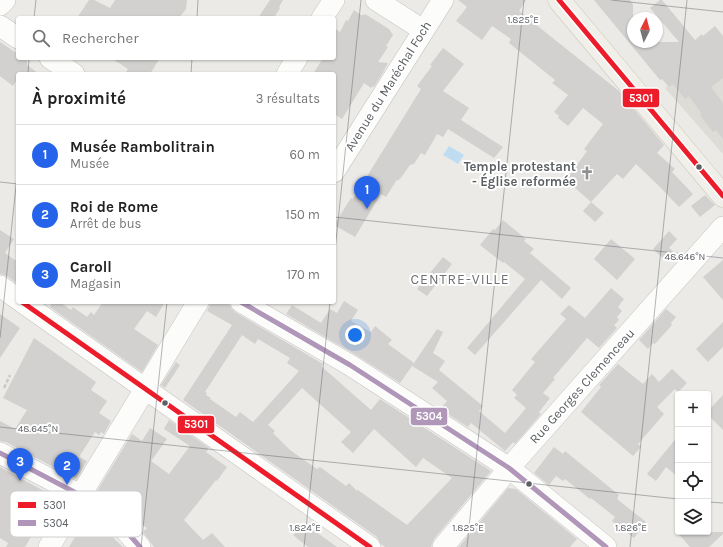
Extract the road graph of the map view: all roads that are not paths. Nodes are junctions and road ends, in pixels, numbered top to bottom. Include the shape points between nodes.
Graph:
1 (5, 0) edge
2 (334, 0) edge
3 (376, 0) edge
4 (442, 0) edge
5 (560, 0) edge
6 (0, 5) edge
7 (323, 16) edge
8 (0, 26) edge
9 (423, 30) junction
10 (16, 37) edge
11 (53, 60) edge
12 (296, 60) edge
13 (71, 72) edge
14 (288, 72) edge
15 (336, 165) edge
16 (723, 196) edge
17 (723, 227) edge
18 (0, 286) edge
19 (16, 298) edge
20 (25, 304) edge
21 (197, 304) edge
22 (244, 304) edge
23 (145, 389) junction
24 (0, 453) edge
25 (509, 468) junction
26 (72, 491) edge
27 (82, 491) edge
28 (55, 537) edge
29 (131, 537) edge
30 (49, 547) edge
31 (140, 547) edge
32 (370, 547) edge
33 (443, 547) edge
34 (606, 547) edge

1 - 6 street
2 - 7 street
3 - 9 street
4 - 9 street, Avenue du Maréchal Foch
5 - 16 main road
8 - 10 street
9 - 15 street, Avenue du Maréchal Foch
11 - 13 street
12 - 14 street
17 - 25 street, Rue Georges Clemenceau
18 - 19 street
20 - 23 street
21 - 23 street
22 - 25 street via 350,365
23 - 27 street
23 - 32 street
24 - 26 street
25 - 33 street, Rue Georges Clemenceau
25 - 34 street
28 - 30 street
29 - 31 street

